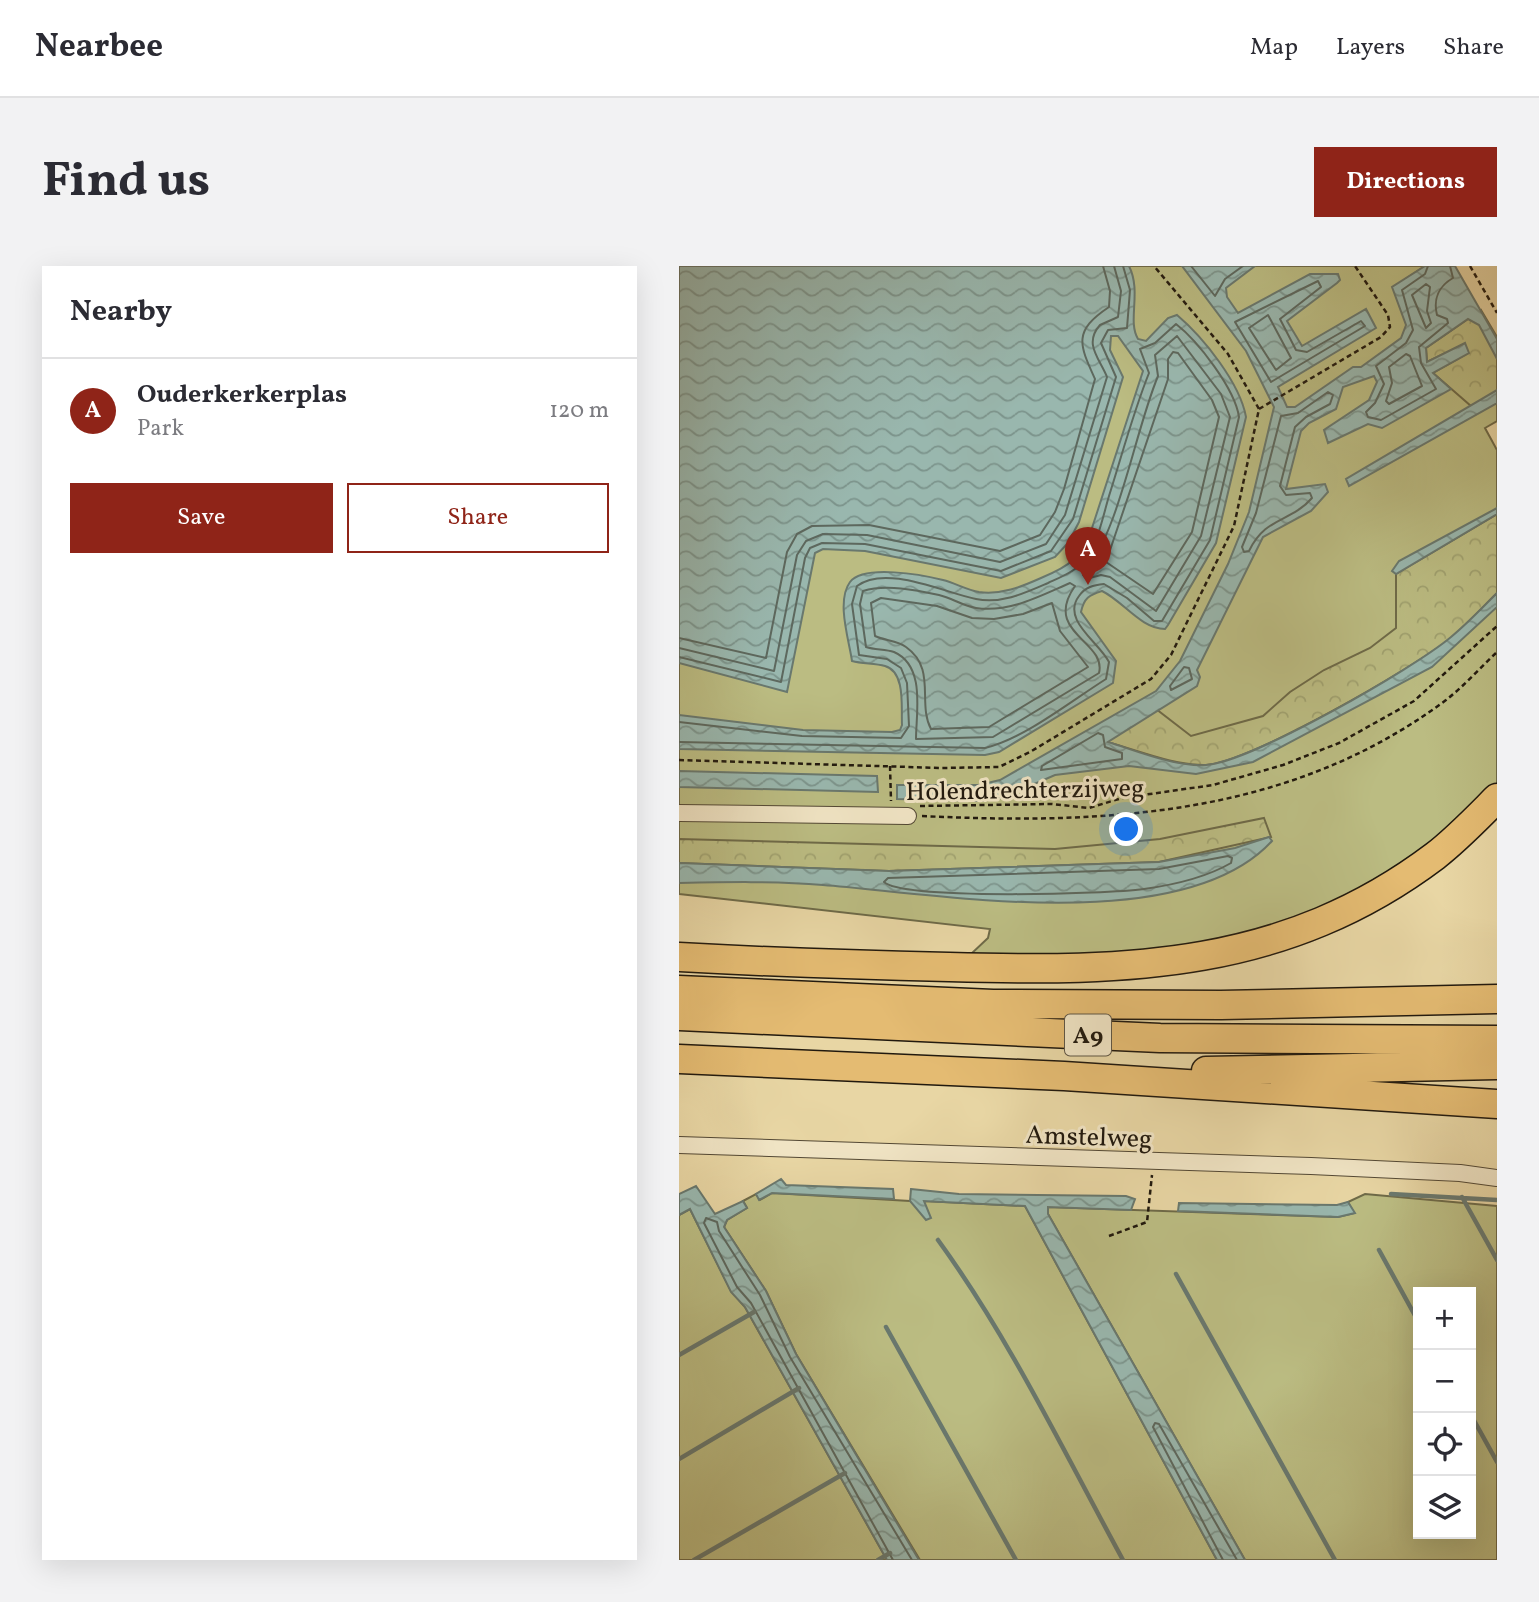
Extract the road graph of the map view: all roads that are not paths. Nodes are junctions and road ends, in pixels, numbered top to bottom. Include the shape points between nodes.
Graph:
1 (1497, 798) edge
2 (913, 811) road end
3 (679, 813) edge
4 (679, 957) edge
5 (679, 990) edge
6 (1497, 999) edge
7 (679, 1016) edge
8 (1497, 1040) edge
9 (679, 1059) edge
10 (1497, 1065) edge
11 (1064, 1076) junction
12 (1497, 1104) edge
13 (679, 1145) edge
14 (1497, 1178) edge

1 - 4 highway via 1435,855 1384,889 1303,928 1237,951 1089,969
2 - 3 street, Holendrechterzijweg via 890,816
5 - 6 highway, A9 via 1007,1004
7 - 8 highway, A9 via 1160,1038
9 - 11 highway, A9
10 - 11 highway, A9
11 - 12 highway, A9
13 - 14 street, Amstelweg

